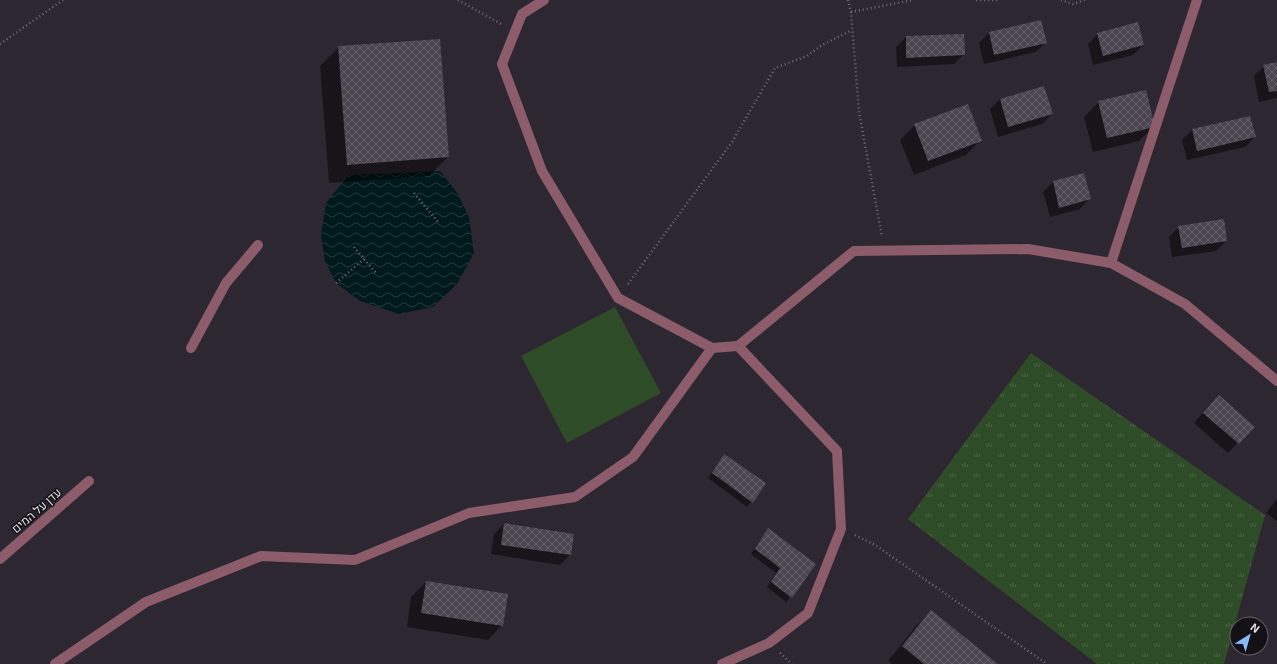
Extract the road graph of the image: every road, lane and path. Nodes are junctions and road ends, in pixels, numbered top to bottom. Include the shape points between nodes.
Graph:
1 (63, 0) edge
2 (458, 0) edge
3 (544, 0) edge
4 (848, 0) edge
5 (913, 0) edge
6 (976, 0) edge
7 (999, 0) edge
8 (1061, 0) edge
9 (1086, 0) edge
10 (1197, 0) edge
11 (851, 12) junction
12 (852, 30) junction
13 (515, 32) junction
14 (0, 44) edge
15 (414, 193) dead end
16 (438, 222) dead end
17 (258, 245) dead end
18 (354, 247) dead end
19 (885, 252) junction
20 (364, 258) junction
21 (1110, 264) junction
22 (376, 273) dead end
23 (336, 283) dead end
24 (618, 298) junction
25 (738, 346) junction
26 (191, 348) dead end
27 (712, 348) junction
28 (1277, 381) edge
29 (89, 481) dead end
30 (842, 529) junction
31 (0, 559) edge
32 (55, 664) edge
33 (722, 664) edge
34 (1047, 664) edge

1 - 14 path
2 - 13 path
3 - 13 street via 522,14
4 - 11 path
5 - 11 path
6 - 7 path
8 - 9 path via 1073,4
10 - 21 street
11 - 12 path
12 - 19 path via 859,112
12 - 24 path via 822,45 807,56 775,68 732,142
13 - 24 street via 502,64 542,171
15 - 16 path
17 - 26 street via 226,283
18 - 20 path
19 - 21 street via 1028,249
19 - 25 street via 854,251
20 - 22 path
20 - 23 path
21 - 28 street via 1185,304
24 - 27 street
25 - 27 street
25 - 30 street via 837,451
27 - 32 street via 633,457 575,497 468,513 355,560 261,556 146,602
29 - 31 street, עדן על המים
30 - 33 street via 808,613 770,643
30 - 34 path via 875,545

